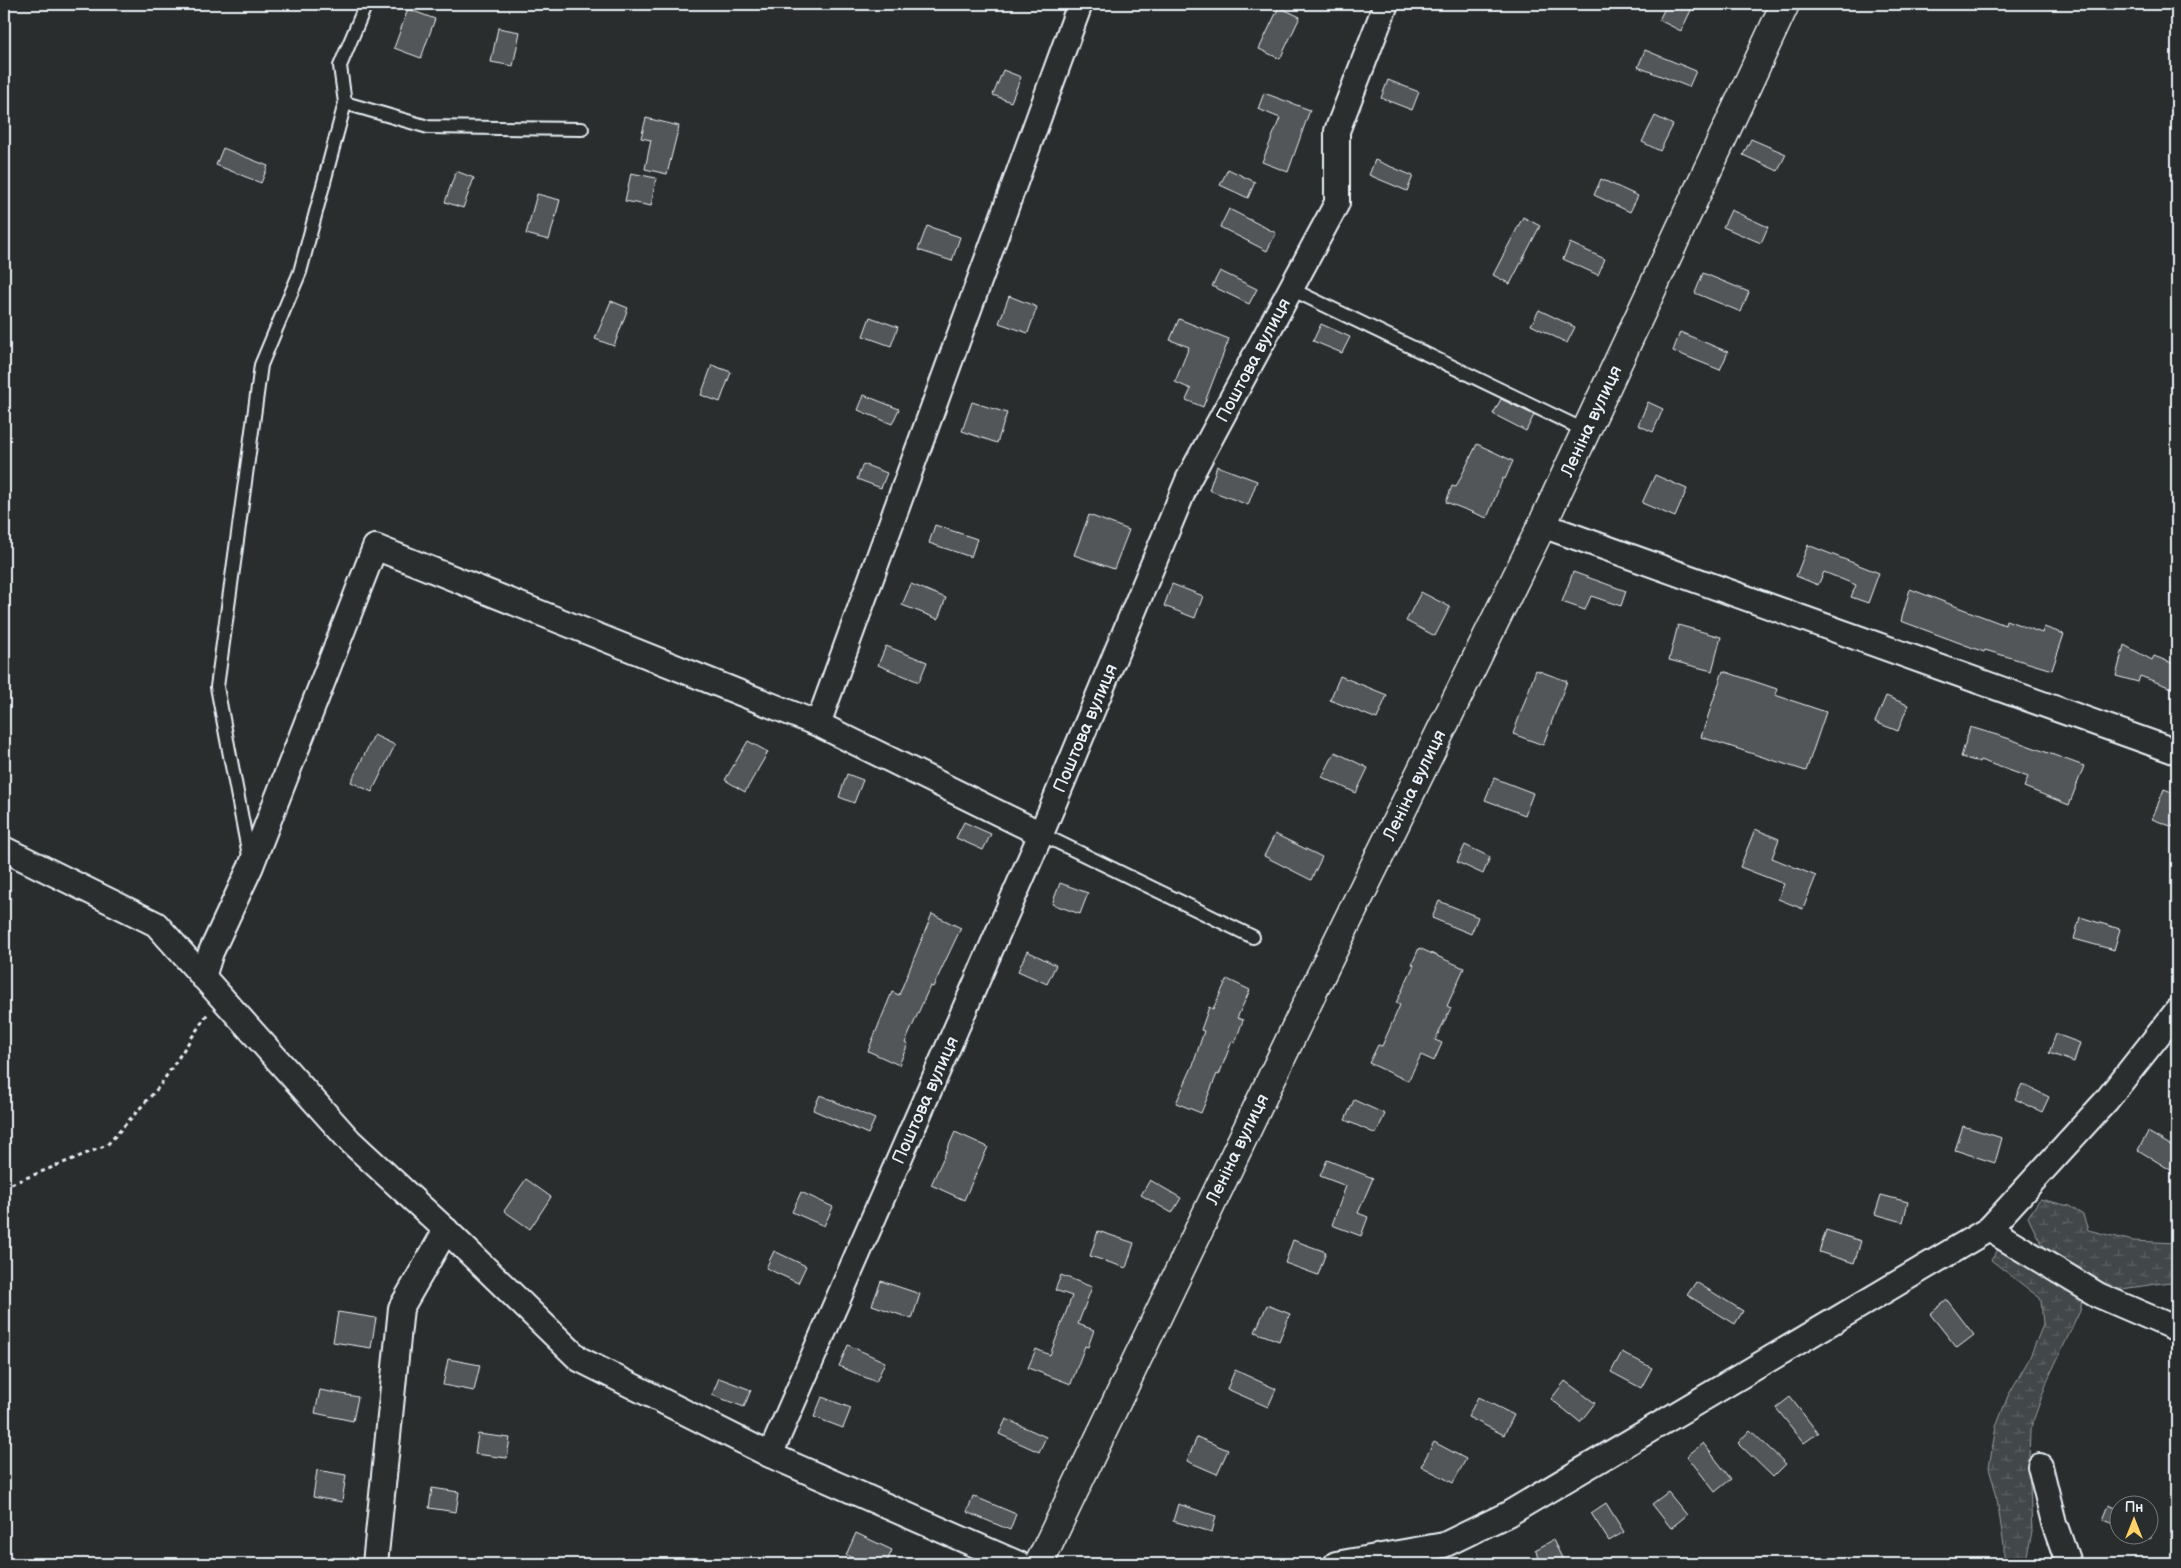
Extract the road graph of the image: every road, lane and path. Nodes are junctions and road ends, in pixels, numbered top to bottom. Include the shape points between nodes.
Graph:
1 (366, 4) edge
2 (1080, 4) edge
3 (1386, 4) edge
4 (1785, 4) edge
5 (345, 103) junction
6 (582, 128) dead end
7 (1291, 289) junction
8 (1586, 430) junction
9 (1542, 526) junction
10 (818, 724) junction
11 (2177, 752) edge
12 (1041, 834) junction
13 (4, 849) edge
14 (251, 866) junction
15 (1253, 938) dead end
16 (203, 977) junction
17 (219, 995) junction
18 (2177, 1011) edge
19 (4, 1187) edge
20 (1989, 1229) junction
21 (446, 1230) junction
22 (2177, 1328) edge
23 (770, 1454) junction
24 (2040, 1466) dead end
25 (375, 1564) edge
26 (1019, 1564) edge
27 (1039, 1564) edge
28 (1336, 1564) edge
29 (2066, 1564) edge

1 - 5 lane via 340,66
2 - 10 street
3 - 7 street, Поштова вулиця via 1337,131 1337,203
4 - 8 street, Леніна вулиця
5 - 6 lane via 428,127
5 - 14 lane via 300,272 261,364 217,688
7 - 8 lane
7 - 12 street, Поштова вулиця via 1188,480
8 - 9 street, Леніна вулиця
9 - 11 street
9 - 27 street, Леніна вулиця via 1319,979
10 - 12 street
10 - 14 street via 376,547
12 - 15 lane
12 - 23 street, Поштова вулиця
13 - 16 street via 156,924
14 - 16 street via 211,952
16 - 17 street
17 - 19 path via 159,1087 107,1145
17 - 21 street via 350,1141
18 - 20 street via 2106,1100
20 - 22 street via 2098,1295
20 - 28 street via 1508,1514 1444,1545
21 - 23 street via 579,1359
21 - 25 street via 402,1308
23 - 26 street
24 - 29 street

